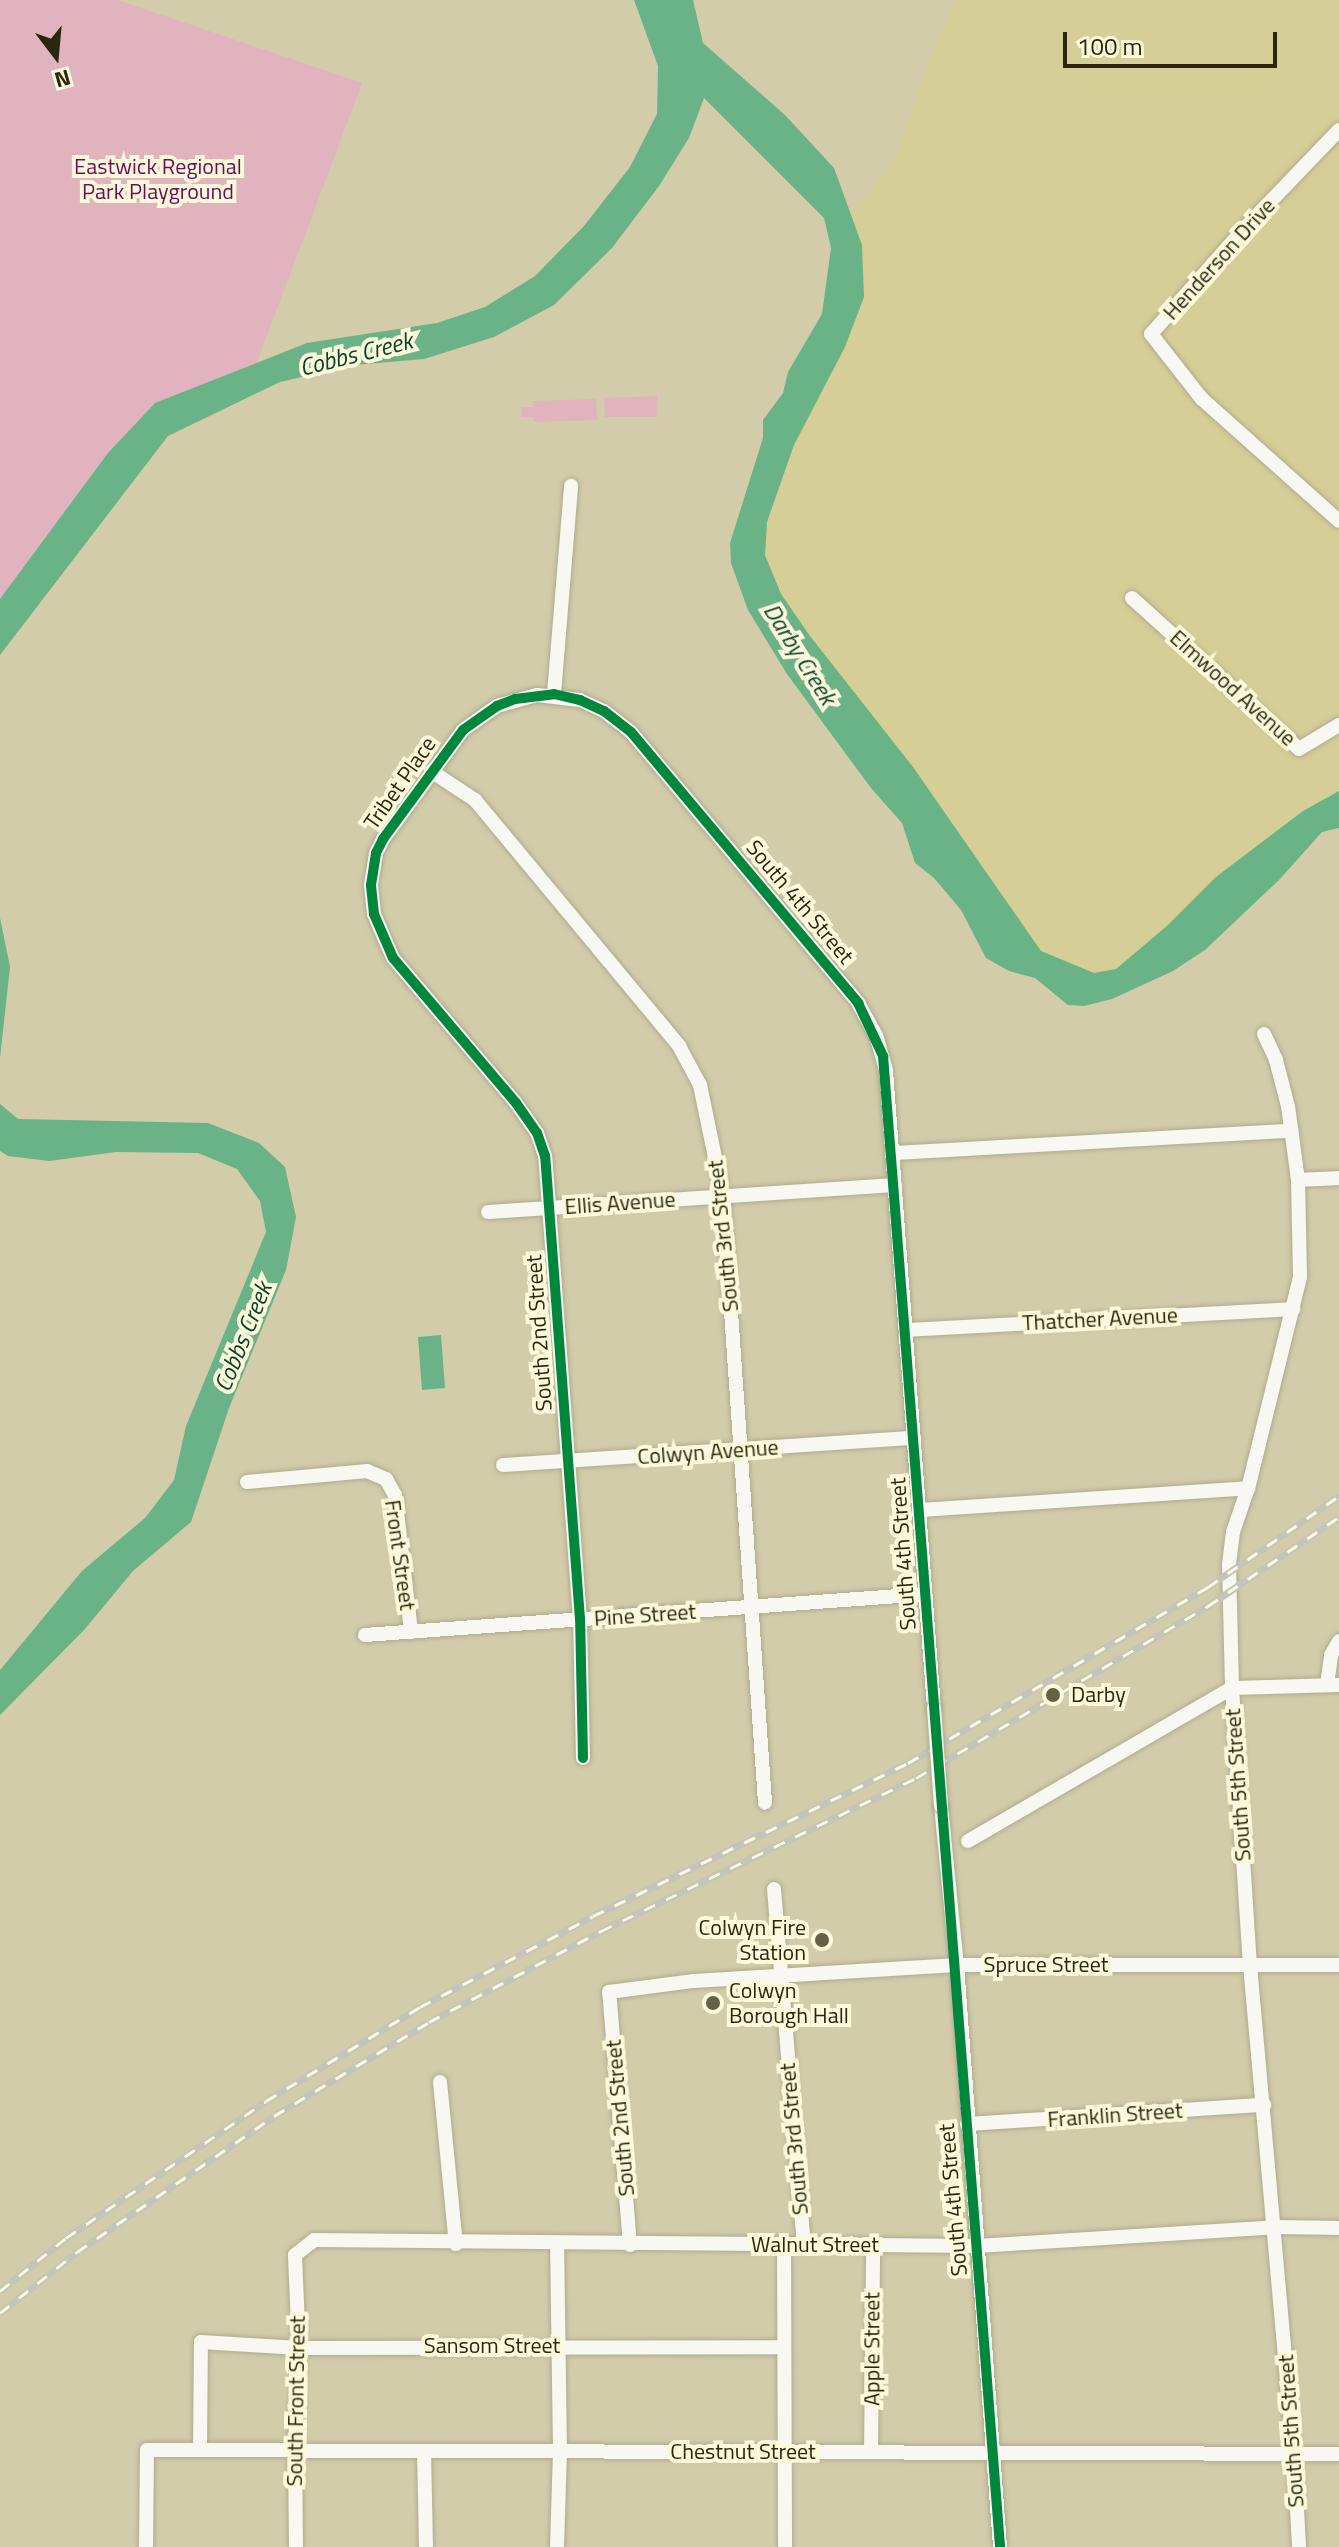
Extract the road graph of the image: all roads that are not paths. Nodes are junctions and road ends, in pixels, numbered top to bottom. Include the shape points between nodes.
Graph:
1 (1339, 130) edge
2 (571, 486) dead end
3 (1339, 521) edge
4 (1132, 598) dead end
5 (554, 694) junction
6 (1339, 725) edge
7 (431, 771) junction
8 (393, 958) joint
9 (1264, 1034) dead end
10 (1291, 1131) junction
11 (893, 1153) junction
12 (1339, 1178) edge
13 (1298, 1180) junction
14 (895, 1185) junction
15 (723, 1196) junction
16 (550, 1208) junction
17 (488, 1212) dead end
18 (1293, 1309) junction
19 (906, 1330) junction
20 (914, 1438) junction
21 (741, 1449) junction
22 (568, 1461) junction
23 (503, 1465) dead end
24 (247, 1482) dead end
25 (1248, 1488) junction
26 (920, 1510) junction
27 (926, 1594) junction
28 (754, 1607) junction
29 (580, 1619) junction
30 (411, 1632) junction
31 (365, 1635) dead end
32 (1339, 1641) edge
33 (1333, 1685) edge
34 (1232, 1688) junction
35 (583, 1758) dead end
36 (765, 1803) dead end
37 (968, 1841) dead end
38 (774, 1889) dead end
39 (957, 1965) junction
40 (1250, 1965) junction
41 (1339, 1965) edge
42 (780, 1976) junction
43 (609, 1992) joint
44 (440, 2082) dead end
45 (1264, 2105) junction
46 (967, 2124) junction
47 (1275, 2227) junction
48 (1339, 2228) edge
49 (456, 2244) junction
50 (557, 2244) junction
51 (630, 2245) junction
52 (784, 2245) junction
53 (804, 2245) junction
54 (873, 2245) junction
55 (977, 2246) junction
56 (295, 2255) joint
57 (558, 2345) junction
58 (784, 2347) junction
59 (299, 2348) junction
60 (200, 2450) junction
61 (295, 2451) junction
62 (424, 2451) junction
63 (560, 2452) junction
64 (784, 2452) junction
65 (871, 2452) junction
66 (993, 2453) junction
67 (1294, 2454) junction
68 (1339, 2454) edge
69 (146, 2547) edge
70 (296, 2547) edge
71 (426, 2547) edge
72 (557, 2547) edge
73 (785, 2547) edge
74 (1000, 2547) edge
75 (1299, 2547) edge

1 - 3 street, Henderson Drive via 1151,334 1202,399
2 - 5 street
4 - 6 street, Elmwood Avenue via 1299,749
5 - 7 street, Tribet Place via 515,699 479,715
5 - 11 street, South 4th Street via 604,711 631,732 858,1003 883,1056
7 - 8 street, Tribet Place via 383,839 372,868 374,914
7 - 15 street, South 3rd Street via 475,800 679,1046 700,1085
8 - 16 street, South 2nd Street via 529,1121 545,1156
9 - 10 street, South 5th Street via 1282,1080
10 - 11 street
10 - 13 street, South 5th Street
11 - 14 street, South 4th Street
12 - 13 street
13 - 18 street, South 5th Street via 1300,1277
14 - 15 street, Ellis Avenue
14 - 19 street, South 4th Street
15 - 16 street, Ellis Avenue
15 - 21 street, South 3rd Street
16 - 17 street, Ellis Avenue
16 - 22 street, South 2nd Street
18 - 19 street, Thatcher Avenue
18 - 25 street, South 5th Street
19 - 20 street, South 4th Street
20 - 21 street, Colwyn Avenue
20 - 26 street, South 4th Street
21 - 22 street, Colwyn Avenue
21 - 28 street, South 3rd Street
22 - 23 street, Colwyn Avenue
22 - 29 street, South 2nd Street
24 - 30 street, Front Street via 367,1471 386,1479 395,1495
25 - 26 street
25 - 34 street, South 5th Street via 1229,1564
26 - 27 street, South 4th Street
27 - 28 street, Pine Street
27 - 39 street, South 4th Street, bridge
28 - 29 street, Pine Street
28 - 36 street, South 3rd Street
29 - 30 street, Pine Street
29 - 35 street, South 2nd Street
30 - 31 street, Pine Street
32 - 33 street via 1331,1655
33 - 34 street
34 - 37 street
34 - 40 street, South 5th Street
38 - 42 street, South 3rd Street
39 - 40 street, Spruce Street
39 - 42 street, Spruce Street
39 - 46 street, South 4th Street
40 - 41 street, Spruce Street
40 - 45 street, South 5th Street
42 - 43 street, Spruce Street
42 - 53 street, South 3rd Street
43 - 51 street, South 2nd Street
44 - 49 street
45 - 46 street, Franklin Street
45 - 47 street, South 5th Street
46 - 55 street, South 4th Street
47 - 48 street, Walnut Street
47 - 55 street, Walnut Street
47 - 67 street, South 5th Street
49 - 50 street, Walnut Street
49 - 56 street, Walnut Street via 314,2240
50 - 51 street, Walnut Street
50 - 57 street
51 - 52 street, Walnut Street
52 - 53 street, Walnut Street
52 - 58 street, South 3rd Street
53 - 54 street, Walnut Street
54 - 55 street, Walnut Street
54 - 65 street, Apple Street
55 - 66 street, South 4th Street
56 - 59 street, South Front Street
57 - 58 street, Sansom Street
57 - 59 street, Sansom Street
57 - 63 street
58 - 64 street, South 3rd Street
59 - 60 street, Sansom Street via 201,2342
59 - 61 street, South Front Street
60 - 61 street, Chestnut Street
60 - 69 street, Chestnut Street via 147,2450
61 - 62 street, Chestnut Street
61 - 70 street, South Front Street
62 - 63 street, Chestnut Street
62 - 71 street
63 - 64 street, Chestnut Street
63 - 72 street
64 - 65 street, Chestnut Street
64 - 73 street, South 3rd Street
65 - 66 street, Chestnut Street
66 - 67 street, Chestnut Street
66 - 74 street, South 4th Street
67 - 68 street, Chestnut Street
67 - 75 street, South 5th Street

